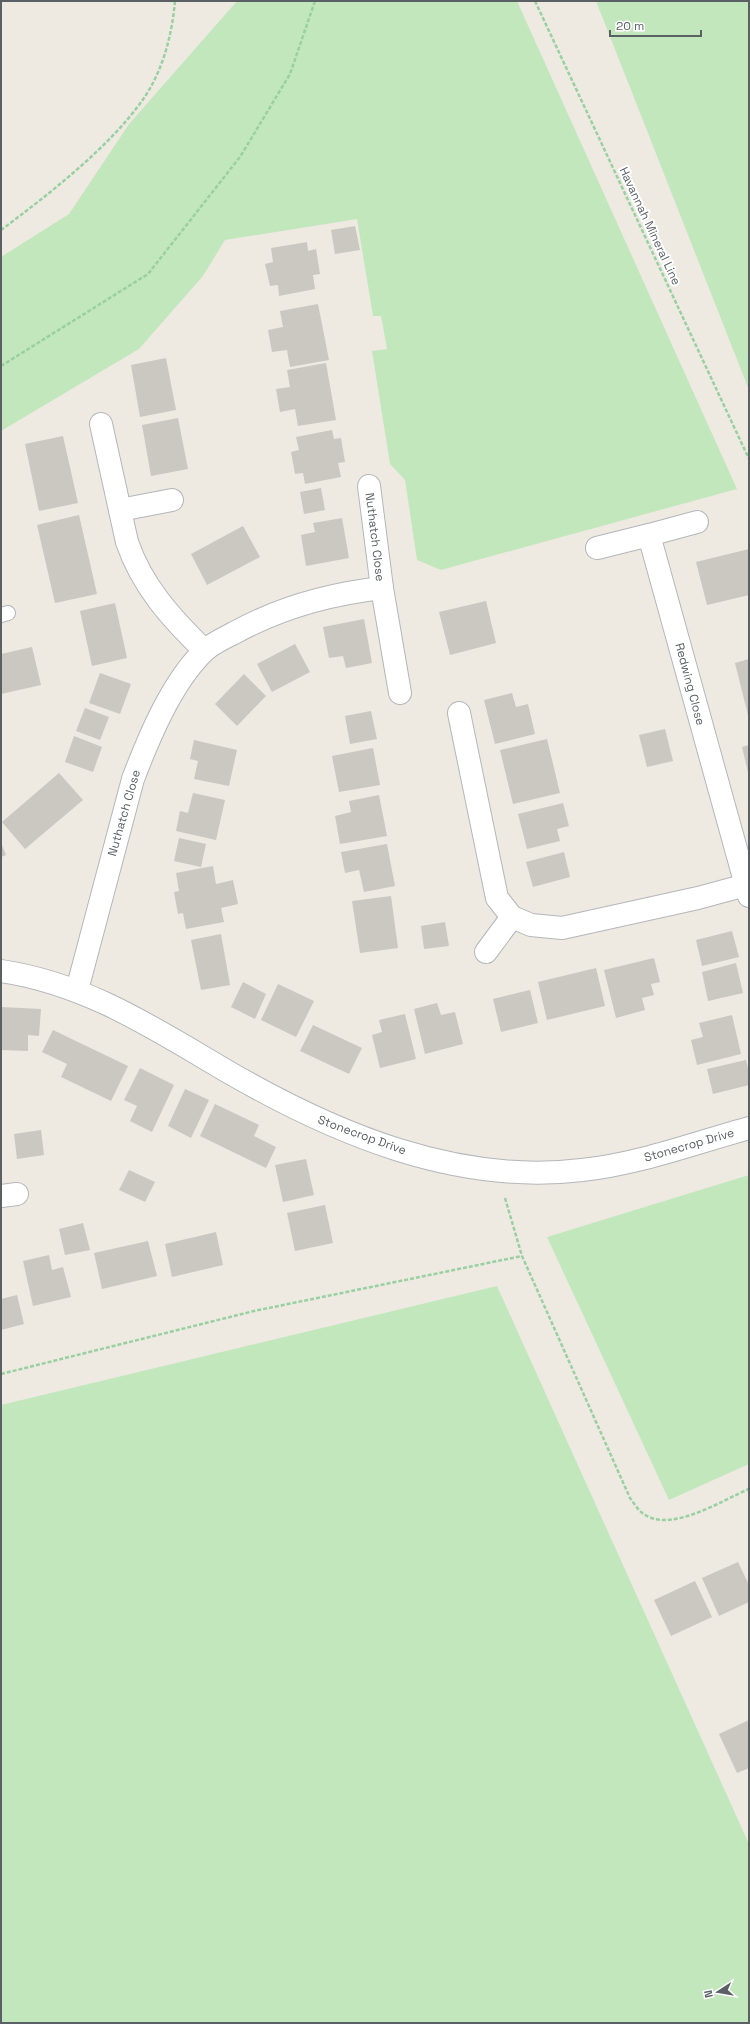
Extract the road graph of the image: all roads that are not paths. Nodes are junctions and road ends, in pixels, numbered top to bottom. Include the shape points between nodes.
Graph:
1 (101, 424) dead end
2 (368, 486) dead end
3 (172, 500) dead end
4 (120, 510) junction
5 (697, 522) dead end
6 (649, 535) junction
7 (596, 548) dead end
8 (382, 588) junction
9 (204, 650) junction
10 (400, 693) dead end
11 (459, 713) dead end
12 (747, 891) edge
13 (512, 917) junction
14 (486, 952) dead end
15 (1, 971) edge
16 (77, 990) junction
17 (749, 1128) edge

1 - 4 street
2 - 8 street, Nuthatch Close
3 - 4 street
4 - 9 street via 131,554 143,580 158,602
5 - 6 street
6 - 7 street
6 - 12 street, Redwing Close
8 - 9 street, Nuthatch Close via 349,592 292,606 259,619
8 - 10 street, Nuthatch Close
9 - 16 street, Nuthatch Close via 191,665 164,709 145,748 120,824
11 - 13 street via 497,898
12 - 13 street, Redwing Close via 698,898 562,928 531,924
13 - 14 street
15 - 16 street, Stonecrop Drive via 44,979
16 - 17 street, Stonecrop Drive via 106,1002 259,1090 307,1114 374,1141 419,1156 465,1167 509,1173 545,1174 584,1170 621,1164

